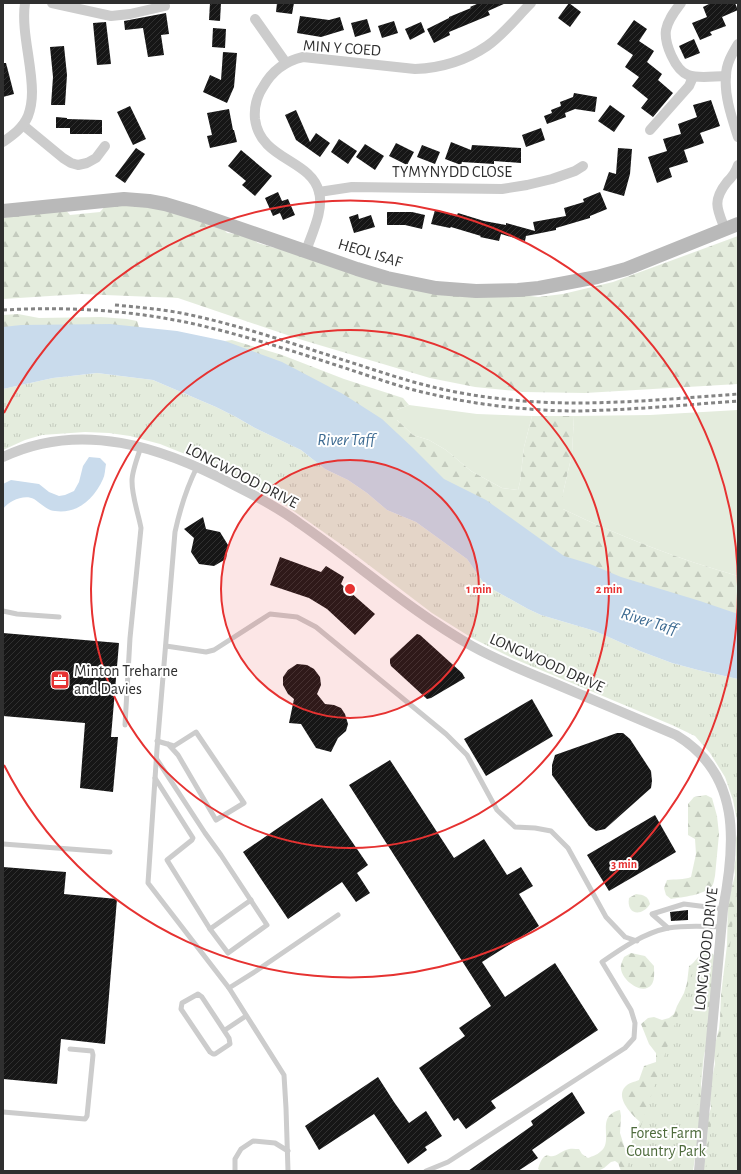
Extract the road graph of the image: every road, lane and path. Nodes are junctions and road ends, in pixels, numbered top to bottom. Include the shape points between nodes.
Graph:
1 (25, 3) edge
2 (52, 3) edge
3 (531, 3) edge
4 (681, 3) edge
5 (165, 6) dead end
6 (255, 19) dead end
7 (738, 44) edge
8 (286, 63) junction
9 (726, 76) junction
10 (694, 77) junction
11 (23, 126) junction
12 (650, 130) dead end
13 (738, 137) edge
14 (3, 142) edge
15 (105, 146) dead end
16 (738, 165) edge
17 (583, 166) dead end
18 (319, 192) junction
19 (3, 211) edge
20 (732, 227) edge
21 (306, 251) junction
22 (141, 447) junction
23 (3, 457) edge
24 (197, 467) junction
25 (3, 612) edge
26 (59, 617) dead end
27 (166, 646) junction
28 (125, 725) dead end
29 (157, 740) junction
30 (168, 744) junction
31 (156, 758) junction
32 (155, 778) junction
33 (3, 844) edge
34 (110, 852) dead end
35 (251, 900) junction
36 (723, 909) junction
37 (338, 915) dead end
38 (722, 927) junction
39 (668, 928) junction
40 (210, 929) junction
41 (636, 941) junction
42 (229, 988) junction
43 (246, 1016) junction
44 (225, 1030) junction
45 (70, 1049) dead end
46 (3, 1112) edge
47 (288, 1150) junction
48 (235, 1171) edge
49 (288, 1171) edge
50 (426, 1171) edge
51 (699, 1171) edge

1 - 11 street via 24,22 32,102
2 - 5 street via 111,16
3 - 8 street, MIN Y COED via 488,46 469,57 444,66 415,69 310,57 296,58
4 - 10 street via 668,21 666,40 681,71
6 - 8 street
7 - 9 street
8 - 18 street, MIN Y COED via 277,69 262,88 256,102 256,124 265,142 306,172
9 - 10 street
9 - 13 street via 728,98
10 - 12 street
11 - 14 street
11 - 15 street via 63,158 78,165 96,158
16 - 20 street via 717,199 719,213
17 - 18 street, TYMYNYDD CLOSE via 552,179 502,189 352,187
18 - 21 street via 320,209
19 - 21 main road, HEOL ISAF via 124,199 149,201 195,213
20 - 21 main road, HEOL ISAF via 626,269 564,284 518,290 455,290 412,284 357,269
22 - 23 street, LONGWOOD DRIVE via 106,440 66,440 30,446
22 - 24 street, LONGWOOD DRIVE
22 - 28 lane via 132,480 141,528 130,638
24 - 27 lane via 189,482 175,532
24 - 36 street, LONGWOOD DRIVE via 298,522 436,624 472,646 689,742 720,780 729,808 732,835 728,887
25 - 26 lane
27 - 29 lane
27 - 41 lane via 206,652 214,650 270,614 297,617 316,627 446,734 467,755 497,810 515,827 551,831 568,848 606,917 625,937
29 - 30 lane
29 - 31 lane
30 - 30 lane via 174,746 196,732 244,803 216,820 178,755
31 - 32 lane
31 - 35 lane
32 - 40 lane via 193,838 167,860
32 - 42 lane via 148,883
33 - 34 lane
35 - 40 lane
35 - 40 lane via 267,925 228,953
36 - 38 street, LONGWOOD DRIVE
36 - 39 lane via 684,904 652,914
37 - 42 lane
38 - 39 lane
38 - 51 street, LONGWOOD DRIVE
39 - 41 lane via 647,934
41 - 50 lane via 602,962 631,1010 635,1023 634,1038 625,1048 448,1162
42 - 43 lane
43 - 44 lane
43 - 47 lane via 284,1075
44 - 44 lane via 230,1038 230,1044 215,1054 211,1053 181,1009 182,1003 194,995 201,995
45 - 46 lane via 92,1051 93,1055 88,1116 85,1119
47 - 48 lane via 275,1143 253,1141 241,1149 235,1159
47 - 49 lane

